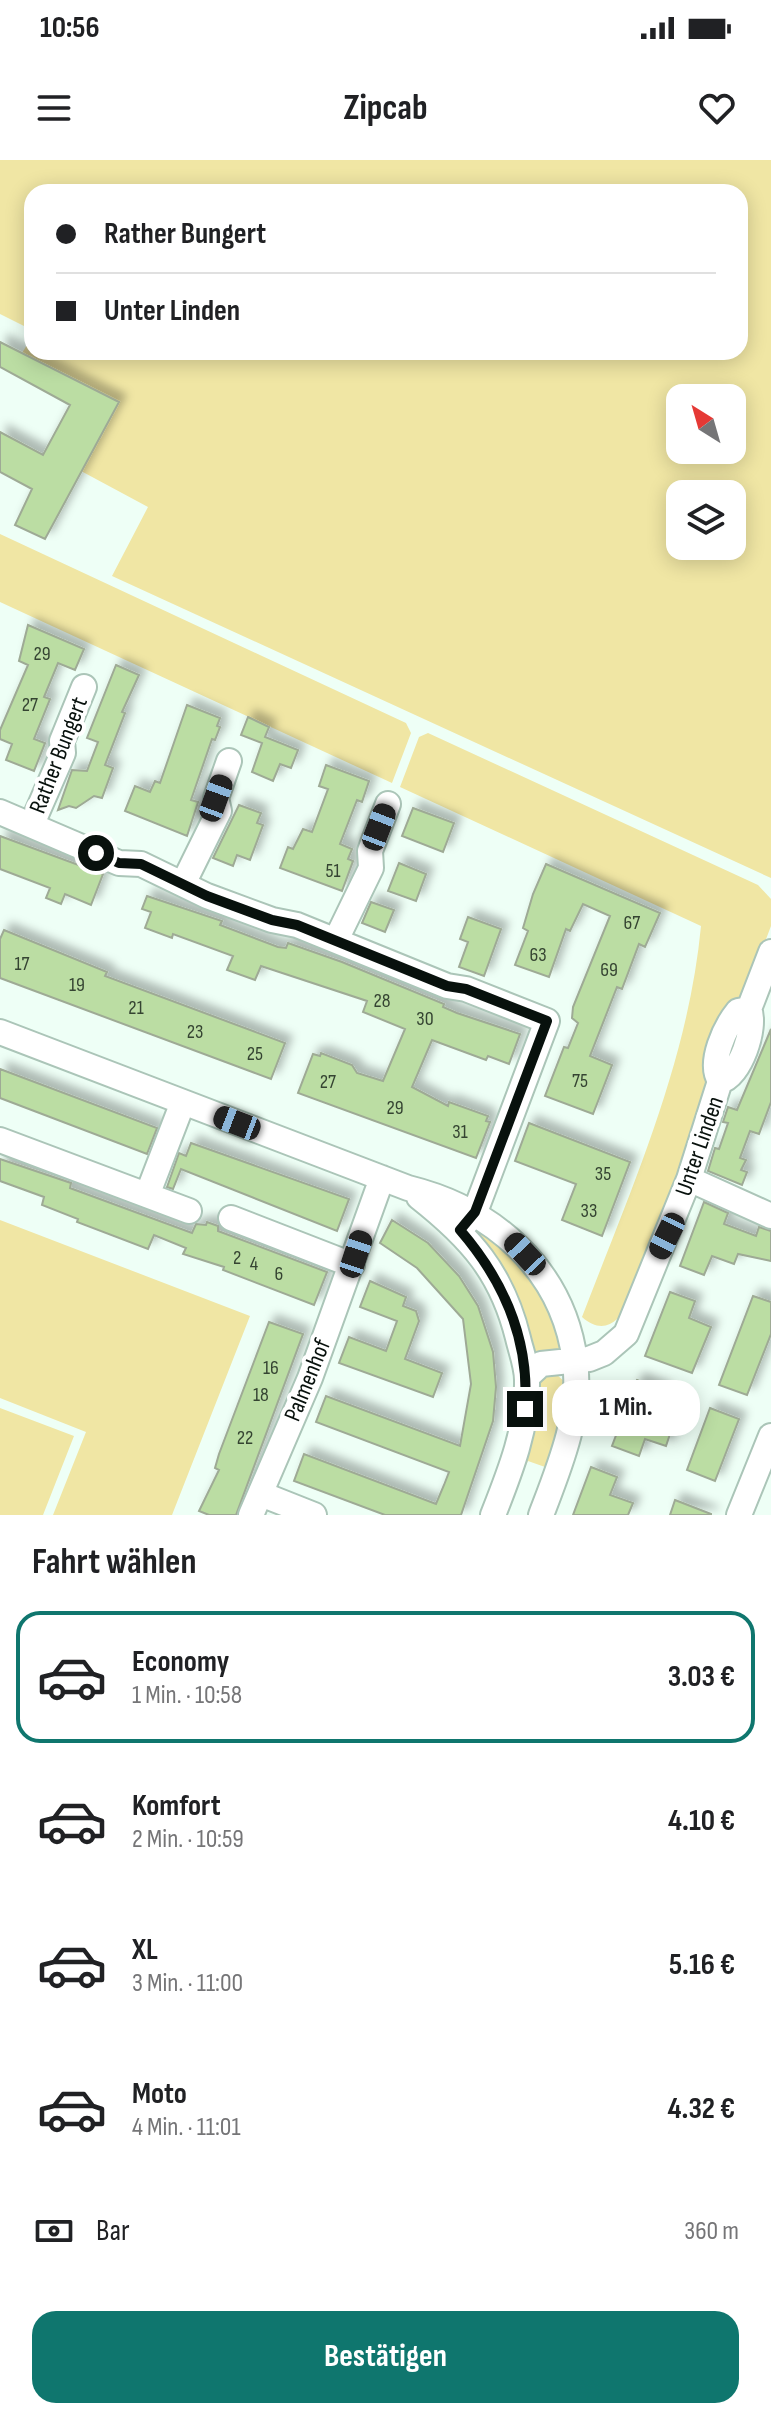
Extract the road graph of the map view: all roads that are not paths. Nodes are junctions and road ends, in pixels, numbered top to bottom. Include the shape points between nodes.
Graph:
1 (84, 687) dead end
2 (229, 761) dead end
3 (388, 804) dead end
4 (0, 812) edge
5 (32, 824) junction
6 (184, 882) junction
7 (336, 940) junction
8 (771, 952) edge
9 (0, 1032) edge
10 (183, 1102) junction
11 (0, 1140) edge
12 (382, 1178) junction
13 (689, 1179) junction
14 (148, 1193) junction
15 (189, 1211) dead end
16 (771, 1216) edge
17 (231, 1218) dead end
18 (467, 1221) junction
19 (352, 1265) junction
20 (575, 1362) junction
21 (527, 1377) junction
22 (771, 1436) edge
23 (256, 1504) edge
24 (740, 1511) edge
25 (314, 1515) edge
26 (493, 1515) edge
27 (541, 1515) edge

1 - 5 street, Rather Bungert
2 - 6 street via 216,798 219,811
3 - 7 street via 370,851 371,868
4 - 5 street, Rather Bungert
5 - 6 street, Rather Bungert via 119,863 141,864
6 - 7 street, Rather Bungert via 233,906
7 - 18 street, Rather Bungert via 547,1021
8 - 13 street, Unter Linden via 749,1009 751,1027 735,1073 720,1081
9 - 10 street
10 - 12 street
10 - 14 street
11 - 14 street
12 - 18 street via 439,1196
12 - 19 street, Palmenhof
13 - 16 street
13 - 20 street, Unter Linden via 626,1334 604,1353
14 - 15 street
17 - 19 street
18 - 20 street via 511,1240 543,1278
18 - 21 street via 509,1302
19 - 23 street, Palmenhof
20 - 21 street, Unter Linden via 541,1364
20 - 27 street via 567,1442
21 - 26 street via 519,1439
22 - 24 street
23 - 25 street, Palmenhof

